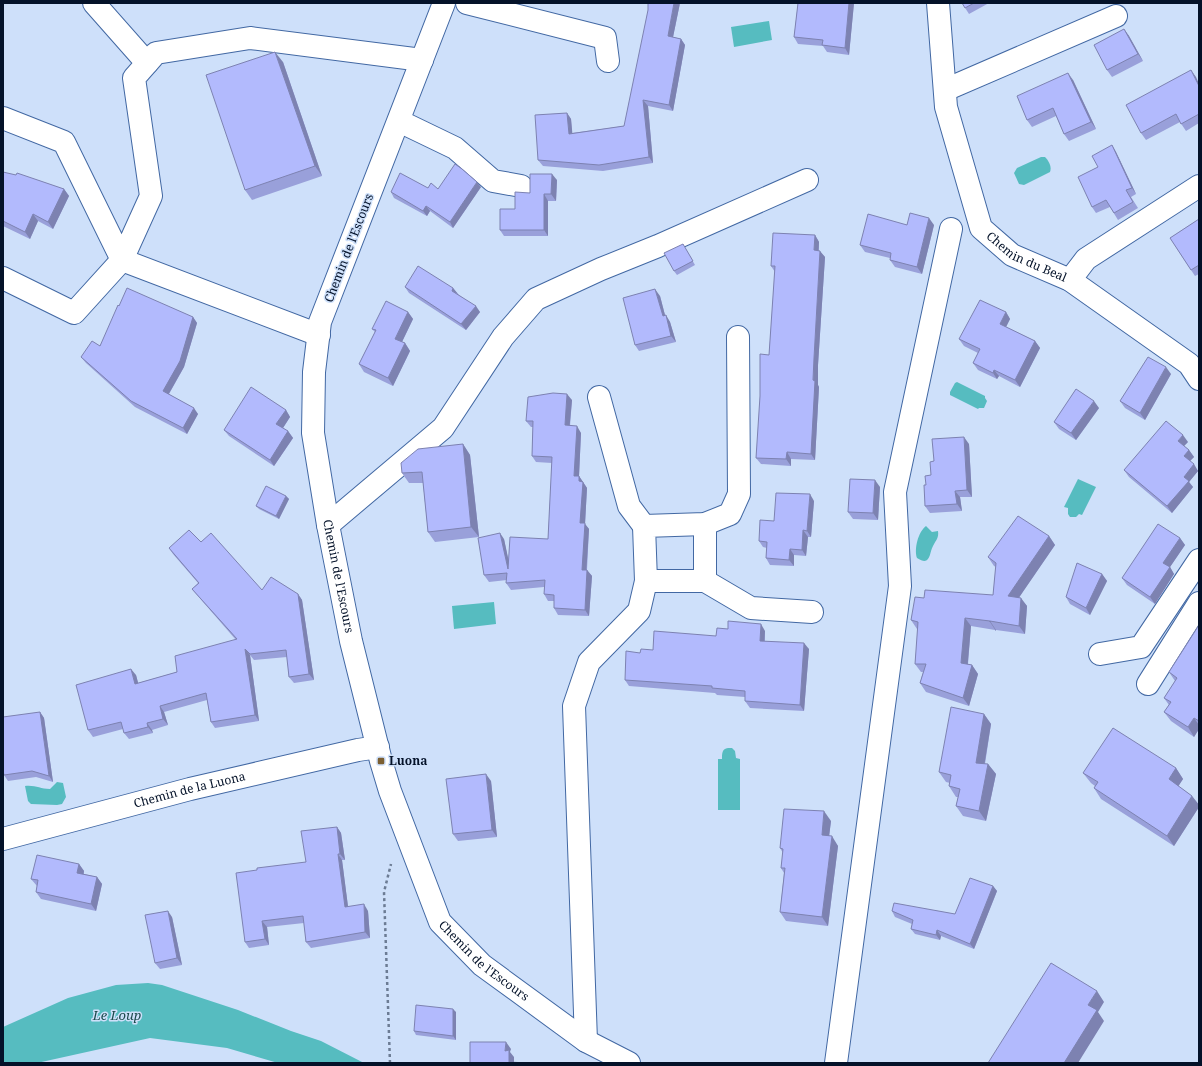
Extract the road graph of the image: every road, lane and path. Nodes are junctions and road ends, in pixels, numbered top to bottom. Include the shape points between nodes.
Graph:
1 (94, 3) edge
2 (444, 3) edge
3 (467, 3) edge
4 (938, 3) edge
5 (1116, 16) dead end
6 (422, 60) junction
7 (608, 61) dead end
8 (147, 63) junction
9 (945, 90) junction
10 (3, 118) edge
11 (399, 121) junction
12 (807, 180) dead end
13 (521, 186) dead end
14 (1199, 186) edge
15 (951, 229) dead end
16 (122, 260) junction
17 (3, 278) edge
18 (1070, 280) junction
19 (319, 335) junction
20 (738, 337) dead end
21 (1199, 379) edge
22 (598, 397) dead end
23 (706, 524) junction
24 (328, 525) junction
25 (644, 526) junction
26 (1199, 560) edge
27 (706, 580) junction
28 (646, 581) junction
29 (1199, 603) edge
30 (812, 612) dead end
31 (1100, 654) dead end
32 (1148, 684) dead end
33 (378, 747) junction
34 (3, 839) edge
35 (391, 863) dead end
36 (586, 1041) junction
37 (390, 1063) edge
38 (629, 1063) edge
39 (836, 1063) edge

1 - 8 street
2 - 6 street, Chemin de l'Escours
3 - 7 street via 605,38
4 - 9 street, Chemin du Beal
5 - 9 street
6 - 8 street via 250,38 156,53
6 - 11 street, Chemin de l'Escours
8 - 16 street via 134,78 151,196
9 - 18 street, Chemin du Beal via 946,107 981,228 1012,255
10 - 16 street via 64,142
11 - 13 street via 455,148 494,181
11 - 19 street, Chemin de l'Escours via 320,322
12 - 24 street via 536,299 503,337 443,428
14 - 18 street via 1086,259
15 - 39 street via 895,492 900,586
16 - 17 street via 74,313
16 - 19 street
18 - 21 street, Chemin du Beal via 1188,364
19 - 24 street, Chemin de l'Escours via 314,372 313,433
20 - 23 street via 739,494 730,514
22 - 25 street via 629,506
23 - 25 street
23 - 27 street
24 - 33 street, Chemin de l'Escours via 351,641
25 - 28 street
26 - 31 street via 1141,647
27 - 28 street
27 - 30 street via 750,608
28 - 36 street via 639,611 589,662 574,706
29 - 32 street
33 - 34 street, Chemin de la Luona via 190,789
33 - 36 street, Chemin de l'Escours via 390,791 440,922 482,965
35 - 37 path via 384,892
36 - 38 street, Chemin de l'Escours

